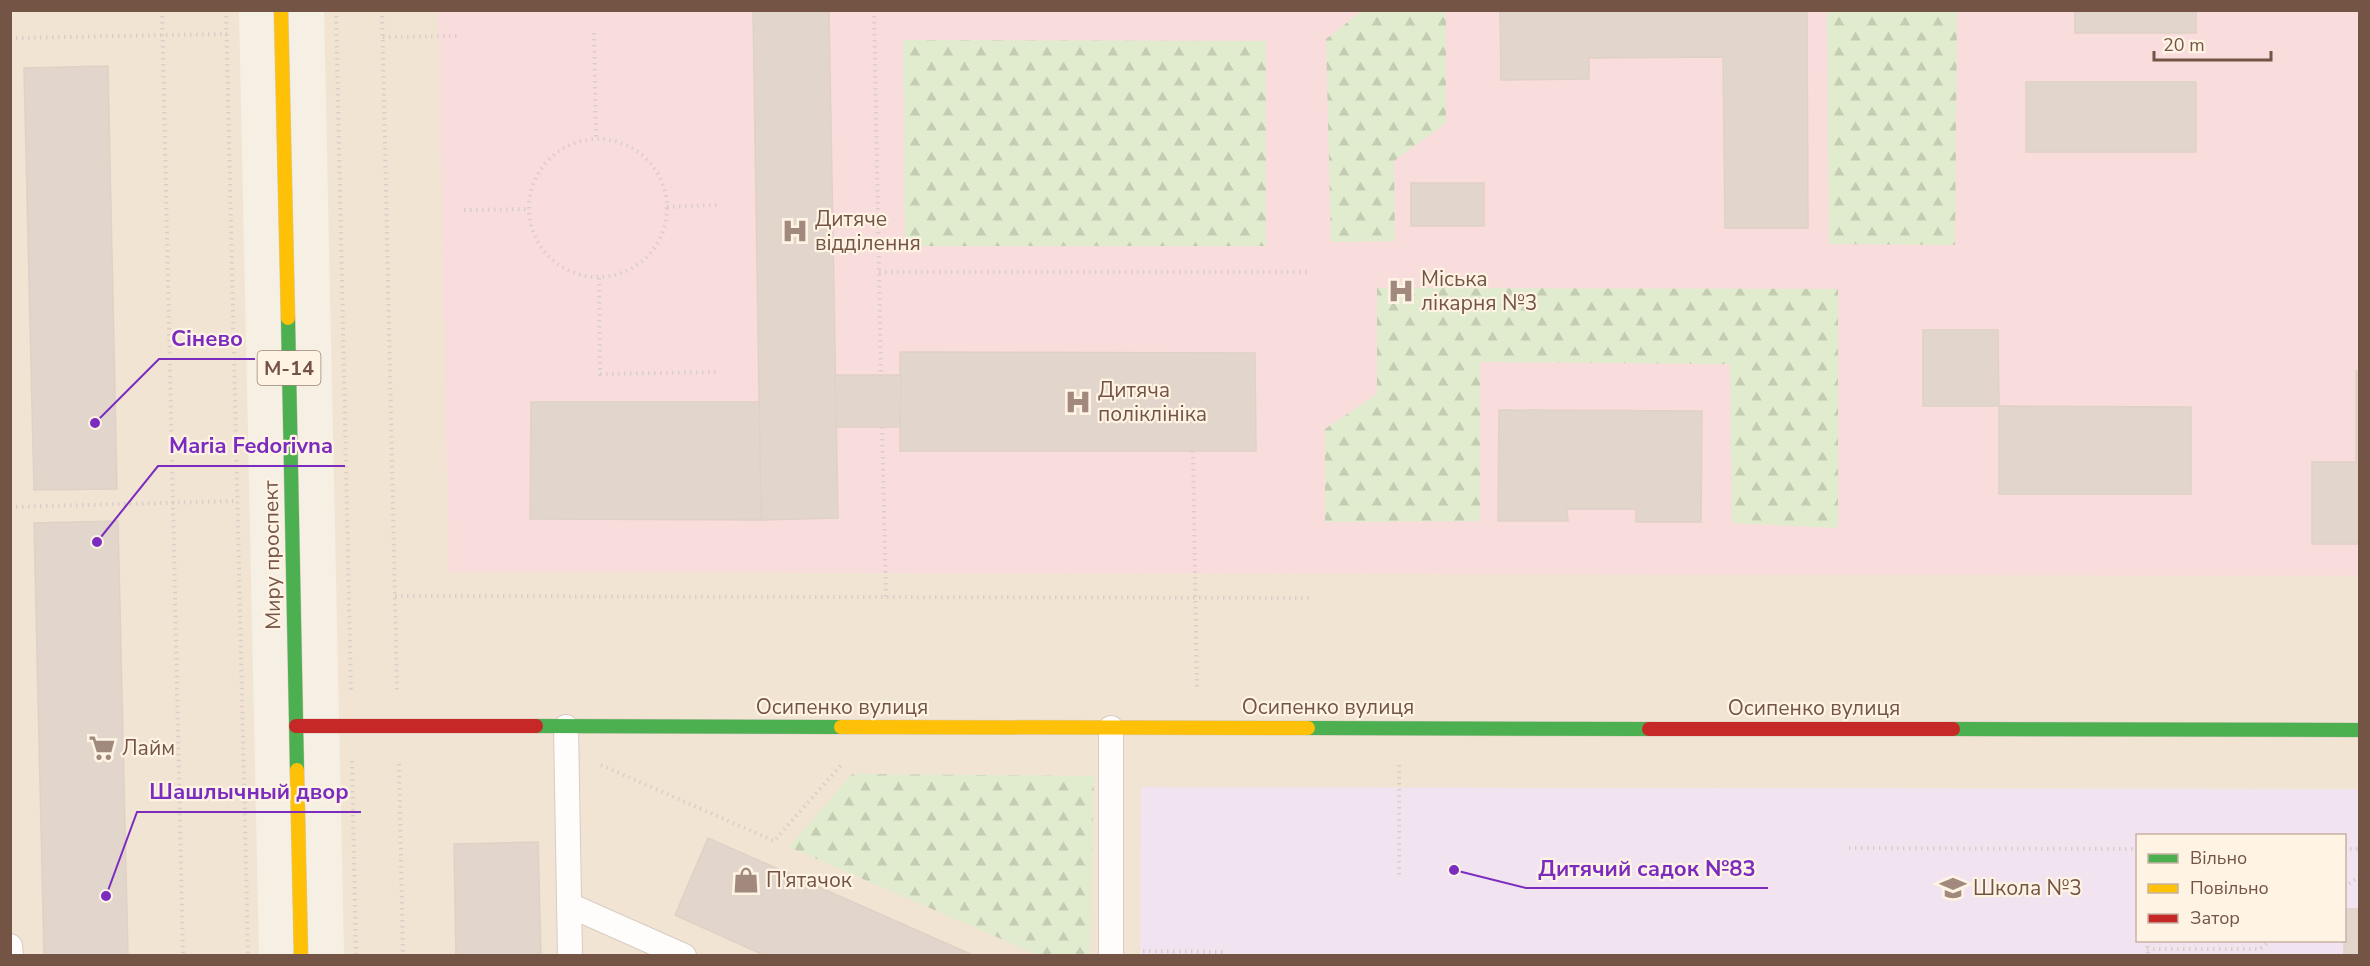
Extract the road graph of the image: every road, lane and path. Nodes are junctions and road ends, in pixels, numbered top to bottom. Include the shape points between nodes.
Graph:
1 (162, 10) edge
2 (226, 10) edge
3 (281, 10) edge
4 (336, 10) edge
5 (382, 10) edge
6 (874, 10) edge
7 (594, 33) dead end
8 (226, 34) junction
9 (162, 35) junction
10 (460, 36) dead end
11 (383, 37) junction
12 (10, 38) edge
13 (596, 138) junction
14 (717, 206) dead end
15 (667, 207) junction
16 (528, 209) junction
17 (464, 210) dead end
18 (879, 272) junction
19 (1307, 272) dead end
20 (599, 278) junction
21 (720, 372) dead end
22 (881, 375) dead end
23 (882, 427) dead end
24 (1193, 451) dead end
25 (237, 501) junction
26 (173, 502) junction
27 (10, 507) edge
28 (395, 596) junction
29 (886, 597) junction
30 (1196, 597) junction
31 (1313, 598) dead end
32 (398, 691) dead end
33 (1197, 692) dead end
34 (297, 726) junction
35 (351, 726) junction
36 (566, 727) junction
37 (1111, 728) junction
38 (2360, 730) edge
39 (399, 763) dead end
40 (597, 763) dead end
41 (842, 764) dead end
42 (1399, 765) dead end
43 (1849, 848) dead end
44 (2136, 849) edge
45 (2360, 876) edge
46 (1400, 878) dead end
47 (2346, 886) edge
48 (569, 905) junction
49 (2147, 942) edge
50 (2269, 942) edge
51 (10, 946) edge
52 (2148, 949) junction
53 (1111, 951) joint
54 (1223, 952) dead end
55 (11, 956) edge
56 (183, 956) edge
57 (248, 956) edge
58 (301, 956) edge
59 (356, 956) edge
60 (403, 956) edge
61 (570, 956) edge
62 (684, 956) edge
63 (2148, 956) edge

1 - 9 path
2 - 8 path
3 - 34 main road, Миру проспект / М-14
4 - 35 path
5 - 11 path
6 - 18 path
7 - 13 path
8 - 9 path
8 - 25 path
9 - 12 path
9 - 26 path
10 - 11 path
11 - 28 path
13 - 15 path via 623,143 646,158 661,180
13 - 16 path via 570,144 548,159 533,182
14 - 15 path
15 - 20 path via 662,233 648,256 625,272
16 - 17 path
16 - 20 path via 534,235 549,258 572,272
18 - 19 path
18 - 22 path
20 - 21 path via 600,374
23 - 29 path
24 - 30 path
25 - 26 path
25 - 57 path
26 - 27 path
26 - 56 path
28 - 29 path
28 - 32 path
29 - 30 path
30 - 31 path
30 - 33 path
34 - 35 main road, Осипенко вулиця
34 - 58 main road, Миру проспект / М-14
35 - 36 main road, Осипенко вулиця
35 - 59 path
36 - 37 main road, Осипенко вулиця
36 - 48 lane
37 - 38 main road, Осипенко вулиця
37 - 53 lane
39 - 60 path
40 - 41 path via 774,841
42 - 46 path
43 - 44 path
45 - 47 path
48 - 61 lane
48 - 62 lane
49 - 52 path
50 - 52 path via 2260,949
51 - 55 lane
52 - 63 path
53 - 54 path

